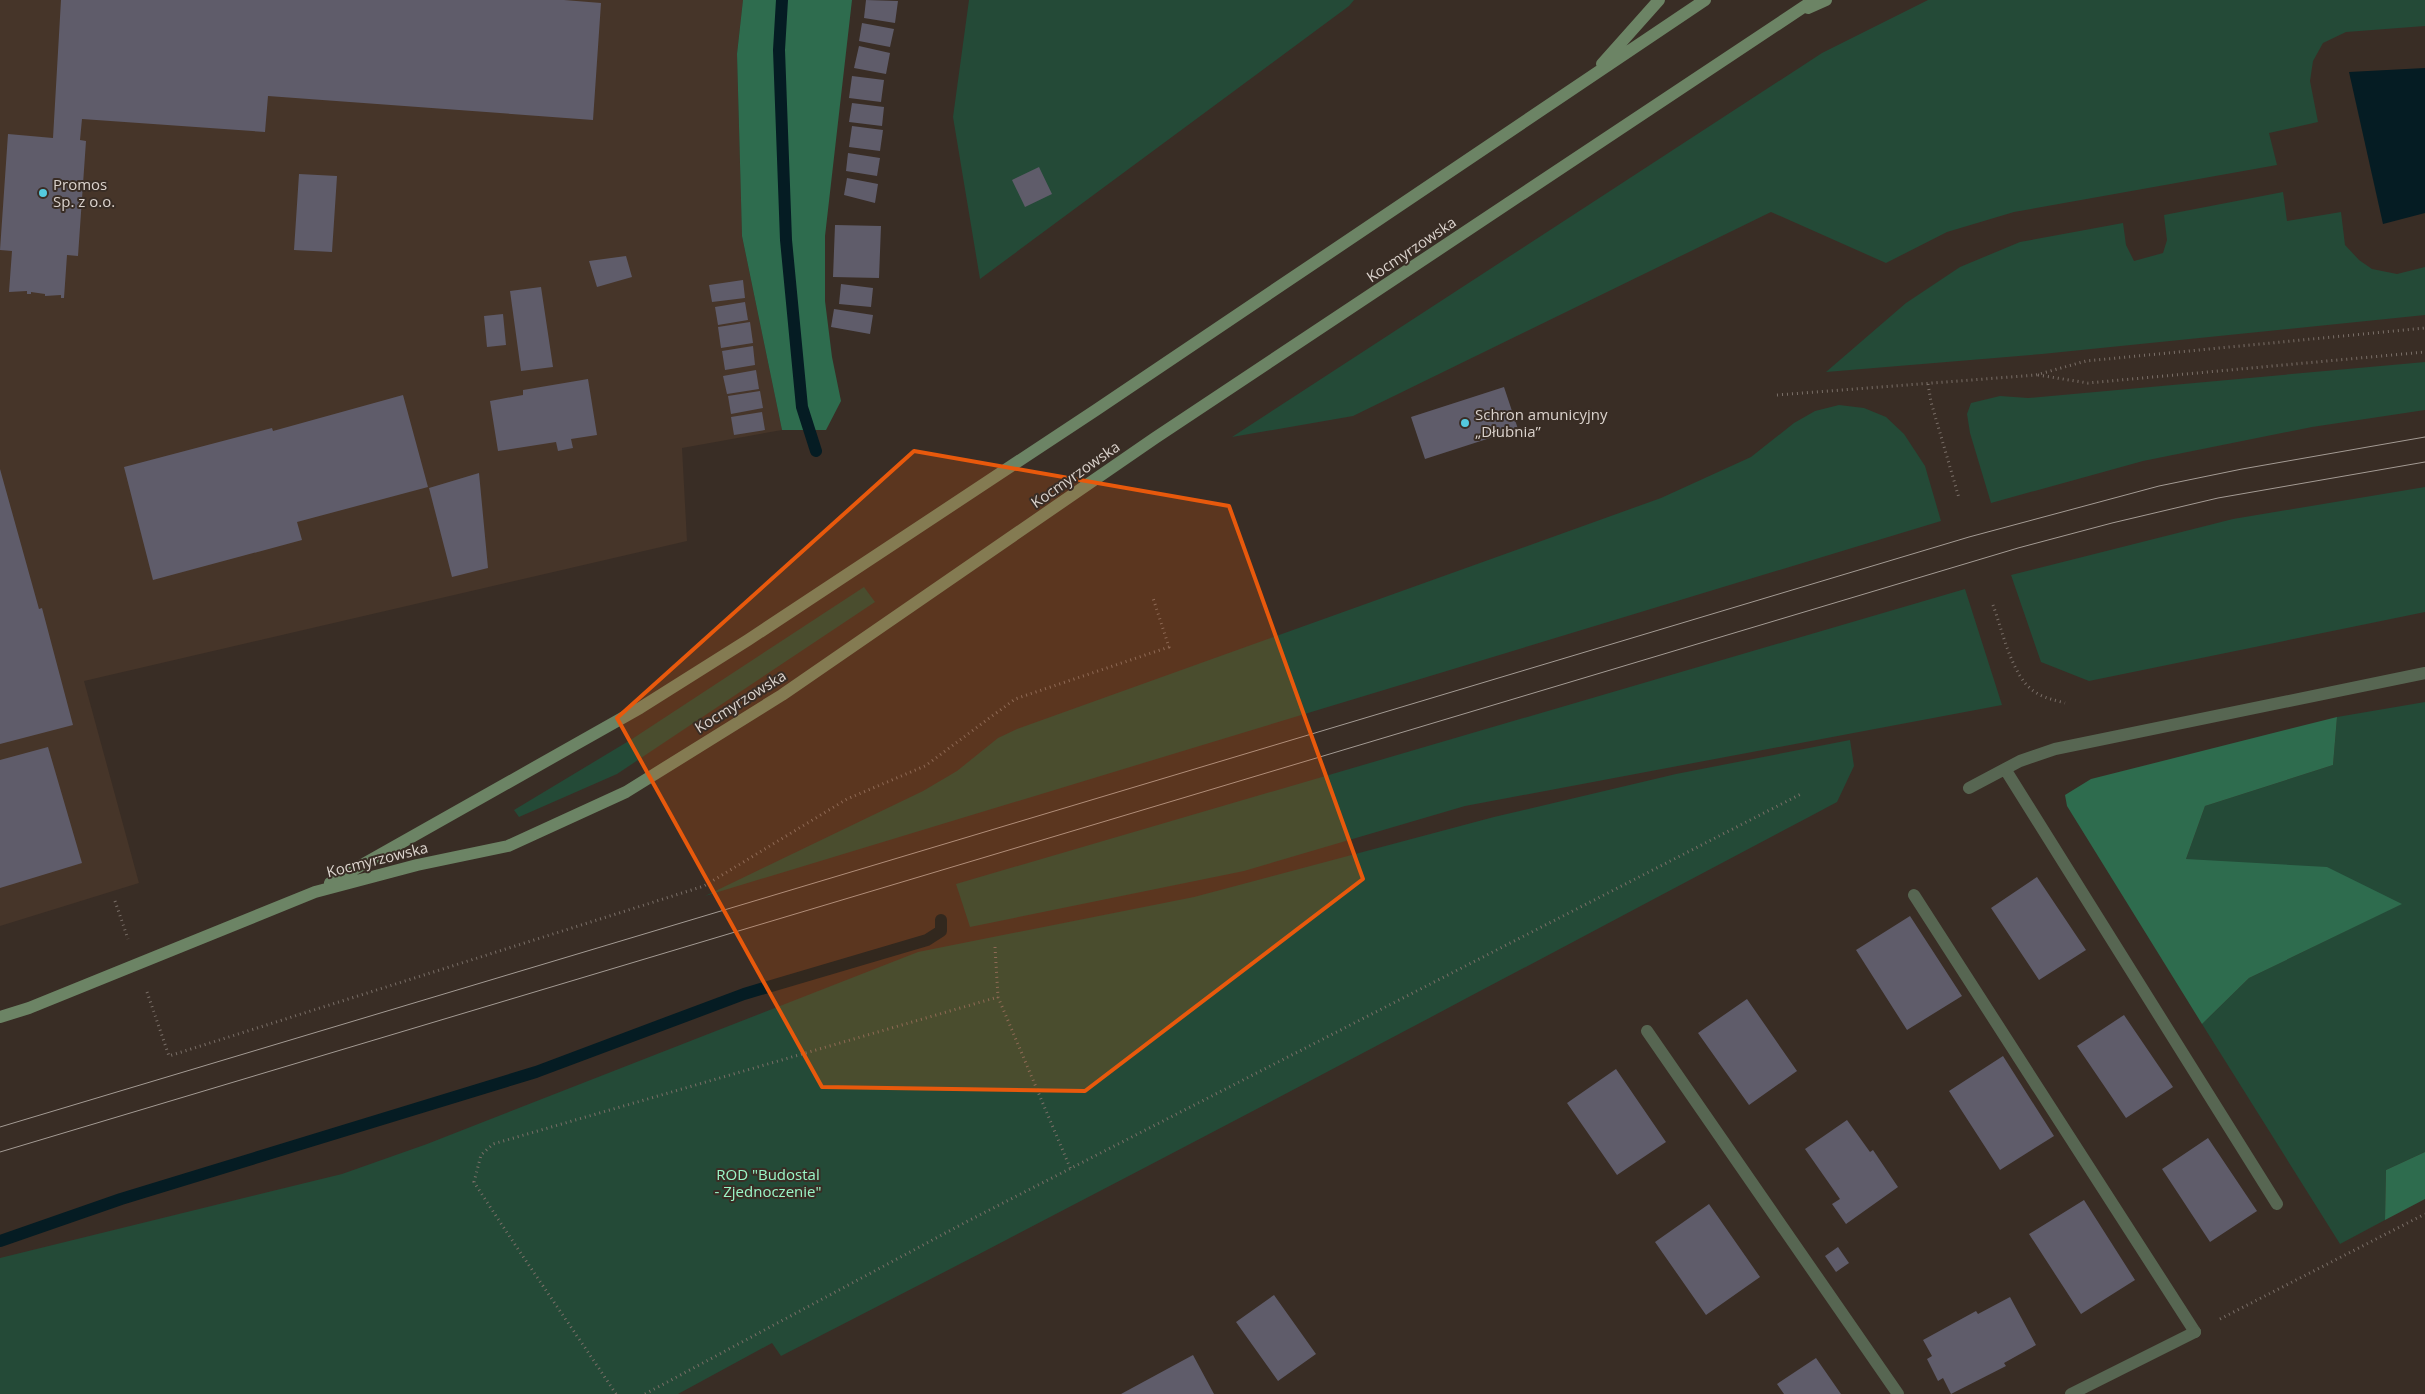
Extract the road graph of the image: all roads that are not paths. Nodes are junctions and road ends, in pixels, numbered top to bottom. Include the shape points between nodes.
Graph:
1 (1659, 0) edge
2 (1705, 0) edge
3 (1814, 0) edge
4 (1826, 0) edge
5 (1792, 15) junction
6 (1589, 79) junction
7 (2425, 673) edge
8 (2005, 769) junction
9 (1969, 788) dead end
10 (315, 892) junction
11 (1914, 895) dead end
12 (0, 1017) edge
13 (1646, 1031) dead end
14 (2277, 1204) dead end
15 (1898, 1394) edge
16 (2071, 1394) edge

1 - 6 main road
2 - 6 main road, Kocmyrzowska
3 - 5 main road, Kocmyrzowska
4 - 5 main road
5 - 10 main road, Kocmyrzowska via 1155,438 782,695 626,792 508,846 417,865
6 - 10 main road, Kocmyrzowska via 748,640 640,708
7 - 8 street via 2054,750
8 - 9 street
8 - 14 street
10 - 12 main road, Kocmyrzowska
11 - 16 street via 2195,1332
13 - 15 street

